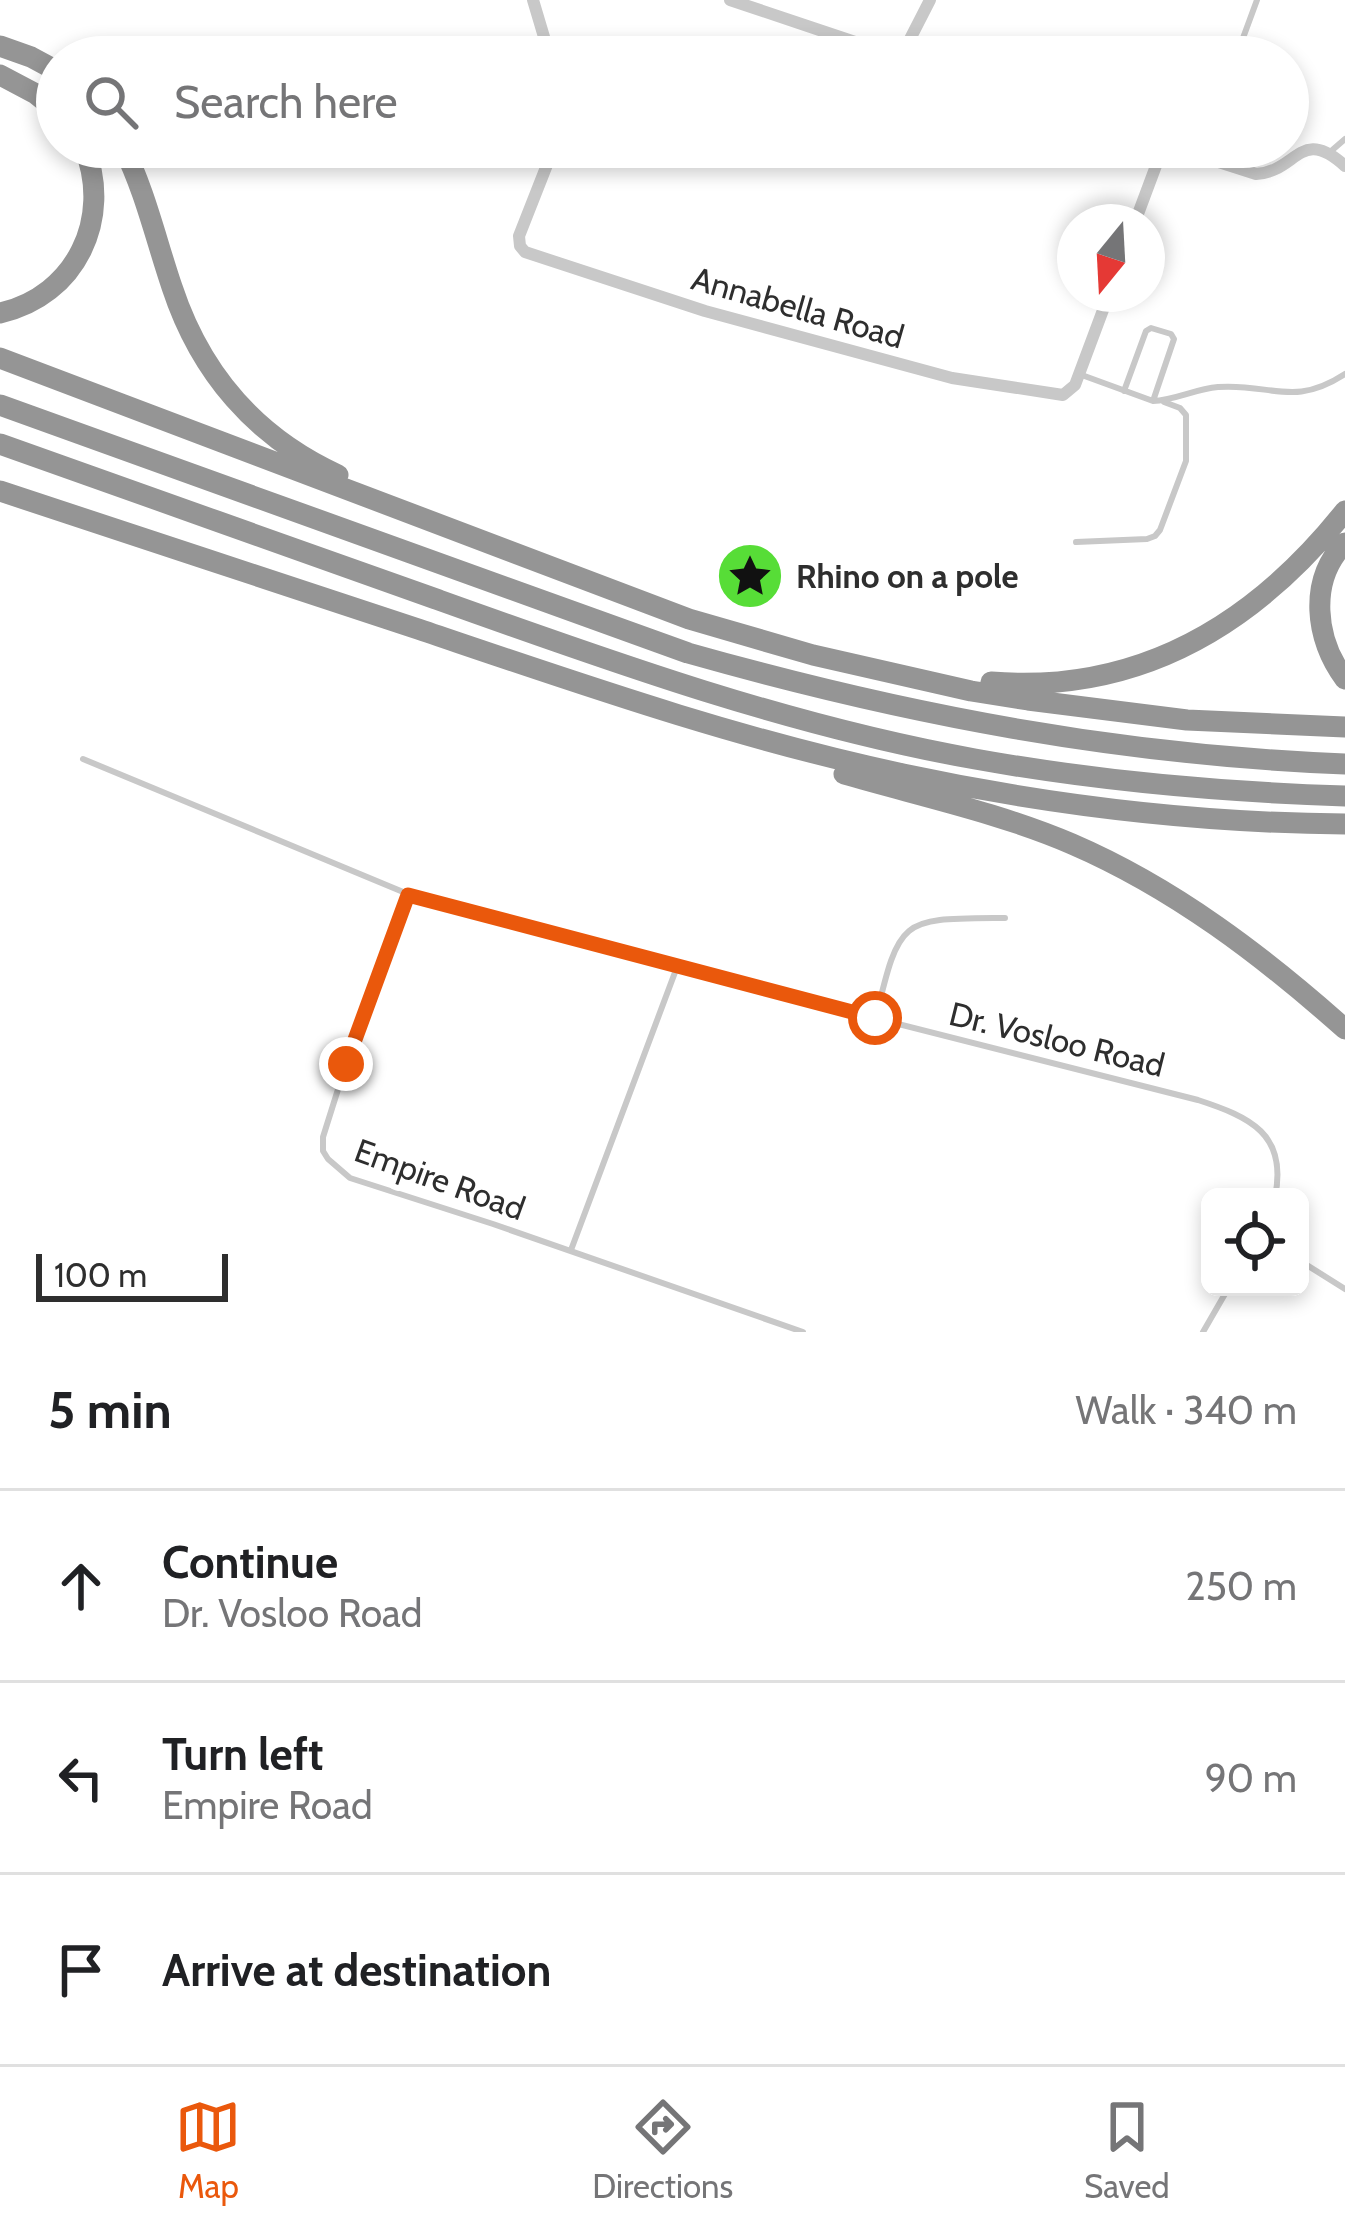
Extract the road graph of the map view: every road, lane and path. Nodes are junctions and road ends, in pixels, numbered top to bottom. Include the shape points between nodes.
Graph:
1 (533, 0) edge
2 (730, 0) edge
3 (930, 0) edge
4 (1257, 0) edge
5 (544, 36) edge
6 (837, 36) edge
7 (912, 36) edge
8 (1244, 36) edge
9 (3, 47) edge
10 (36, 60) edge
11 (0, 75) edge
12 (36, 94) edge
13 (1345, 139) edge
14 (1309, 150) edge
15 (1330, 152) junction
16 (1345, 166) edge
17 (91, 168) edge
18 (131, 168) edge
19 (546, 168) edge
20 (1158, 168) edge
21 (1244, 168) edge
22 (1275, 168) edge
23 (1143, 204) edge
24 (1102, 312) edge
25 (0, 313) edge
26 (0, 358) edge
27 (1079, 374) junction
28 (1345, 374) edge
29 (1124, 391) junction
30 (1157, 401) junction
31 (0, 406) edge
32 (0, 445) edge
33 (0, 493) edge
34 (1345, 511) edge
35 (474, 538) junction
36 (1076, 542) dead end
37 (1345, 543) edge
38 (813, 655) junction
39 (1345, 679) edge
40 (616, 695) junction
41 (1345, 728) edge
42 (82, 759) dead end
43 (1345, 764) edge
44 (1345, 796) edge
45 (1345, 824) edge
46 (408, 895) junction
47 (1005, 918) dead end
48 (677, 967) junction
49 (875, 1018) junction
50 (1345, 1028) edge
51 (1277, 1188) edge
52 (571, 1252) junction
53 (1309, 1266) edge
54 (1345, 1289) edge
55 (1224, 1296) edge
56 (803, 1332) edge
57 (1203, 1332) edge

1 - 5 street
2 - 6 street
3 - 7 street
4 - 8 lane
9 - 10 highway
11 - 12 highway
13 - 15 lane
14 - 15 street
15 - 16 street
17 - 25 highway via 90,233 66,273 21,308
18 - 35 highway via 187,326 242,410 320,467
19 - 27 street, Annabella Road via 519,236 525,252 952,378 1063,395
20 - 23 street
21 - 22 street via 1262,175
24 - 27 street
26 - 35 highway
27 - 29 lane
28 - 30 lane via 1293,394 1223,387
29 - 30 lane
29 - 30 lane via 1148,328 1171,334
30 - 36 lane via 1186,415 1187,452 1160,530 1147,539
31 - 43 highway via 688,653 796,683 1063,738
32 - 44 highway via 618,664 840,729 1066,774
33 - 40 highway
34 - 38 highway via 1232,620 1124,670 1022,684
35 - 38 highway via 689,619
37 - 39 highway via 1319,600 1321,628
38 - 41 highway via 1028,700
40 - 45 highway via 972,788 1123,810
40 - 50 highway via 686,726 1072,844 1203,916
42 - 46 lane, Dr. Vosloo Road
46 - 48 lane, Dr. Vosloo Road
46 - 52 lane, Empire Road via 323,1150 350,1178
47 - 49 lane via 932,919 907,932 890,959
48 - 49 lane, Dr. Vosloo Road
48 - 52 lane
49 - 51 lane, Dr. Vosloo Road via 1230,1111 1272,1144
52 - 56 lane, Empire Road
53 - 54 lane
55 - 57 lane

